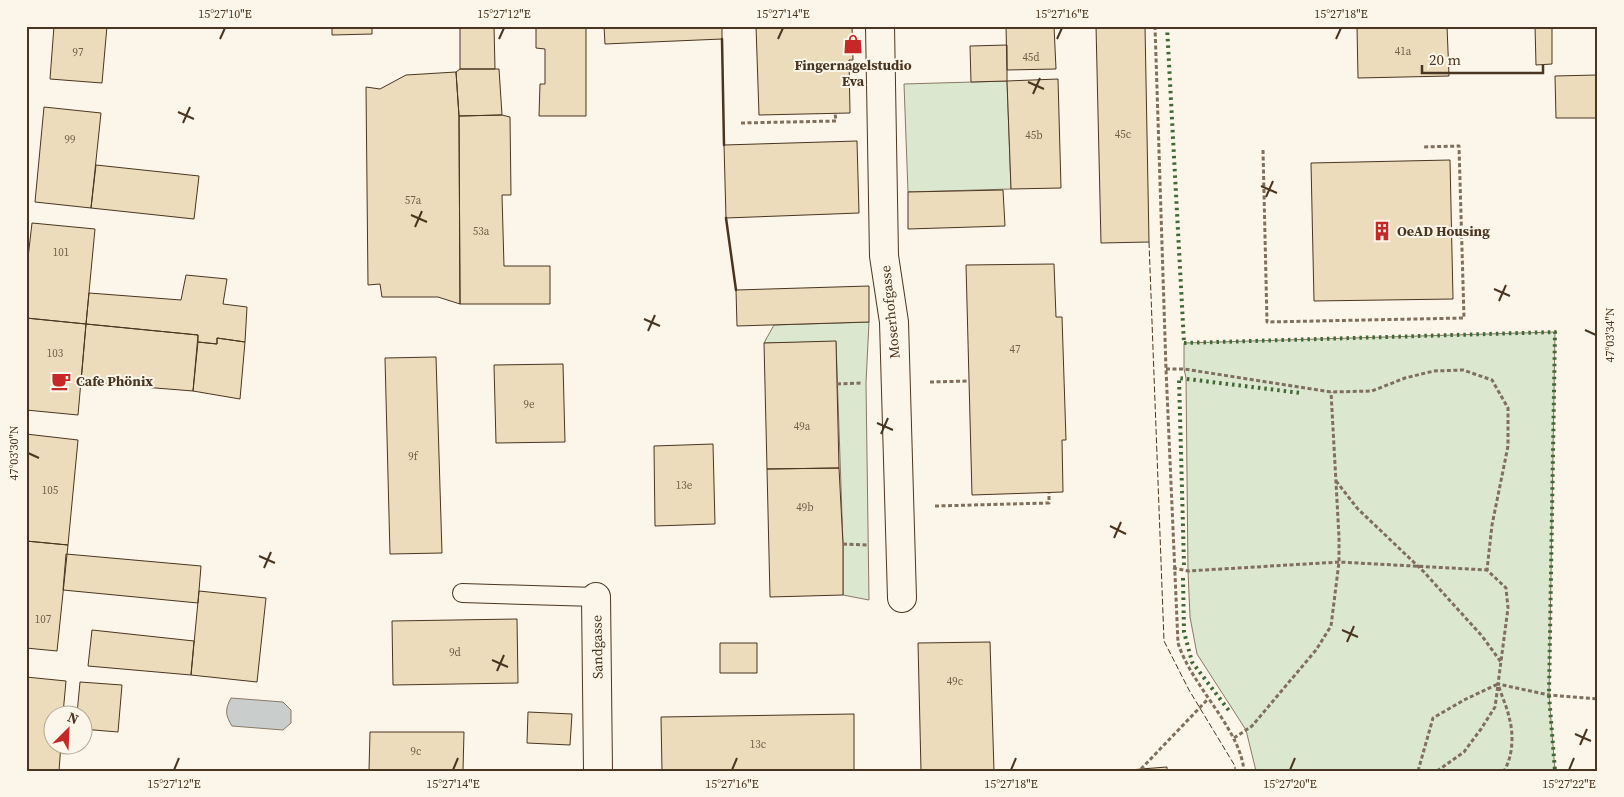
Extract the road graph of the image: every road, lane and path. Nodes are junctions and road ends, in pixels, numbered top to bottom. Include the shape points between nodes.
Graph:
1 (880, 26) edge
2 (1155, 26) edge
3 (836, 113) dead end
4 (741, 123) dead end
5 (1422, 146) dead end
6 (1263, 150) dead end
7 (1166, 369) junction
8 (1331, 392) junction
9 (1336, 481) junction
10 (1049, 493) dead end
11 (963, 506) dead end
12 (1339, 562) junction
13 (1417, 566) junction
14 (1173, 568) junction
15 (1487, 570) junction
16 (462, 593) dead end
17 (596, 597) joint
18 (902, 598) dead end
19 (1502, 663) junction
20 (1498, 684) junction
21 (1208, 699) junction
22 (1598, 699) edge
23 (1234, 738) junction
24 (1141, 769) dead end
25 (598, 771) edge
26 (1244, 771) edge
27 (1418, 771) edge
28 (1437, 771) edge
29 (1504, 771) edge

1 - 18 street, Moserhofgasse via 884,256 894,322
2 - 7 path
3 - 4 path via 836,121
5 - 6 path via 1459,146 1464,318 1267,322
7 - 8 path
7 - 14 path
8 - 9 path
8 - 15 path via 1372,391 1434,371 1464,370 1492,380 1508,408 1508,446
9 - 12 path
9 - 13 path via 1357,508
10 - 11 path via 1049,503
12 - 13 path
12 - 14 path via 1188,571
12 - 23 path via 1331,626 1316,650 1270,706 1252,726
13 - 15 path
13 - 19 path via 1482,636
14 - 21 path via 1182,658
15 - 19 path via 1506,588 1508,608
16 - 17 lane, Sandgasse
17 - 25 street, Sandgasse
19 - 20 path
20 - 22 path via 1549,695
20 - 27 path via 1433,718
20 - 28 path via 1495,707 1481,729 1464,752
20 - 29 path via 1512,736 1510,761
21 - 23 path
21 - 24 path
23 - 26 path

